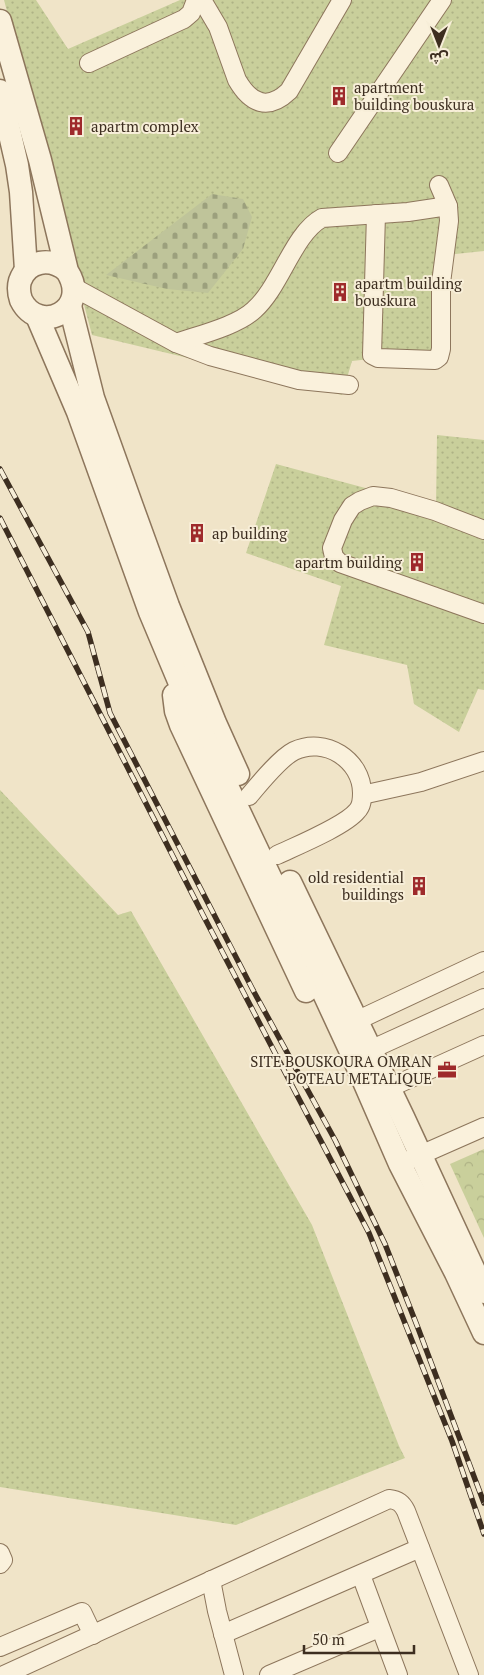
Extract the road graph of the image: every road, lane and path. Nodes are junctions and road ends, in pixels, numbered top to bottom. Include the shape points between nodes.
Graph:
1 (196, 0) edge
2 (202, 0) edge
3 (342, 0) edge
4 (442, 0) edge
5 (0, 22) edge
6 (89, 63) dead end
7 (0, 91) edge
8 (338, 153) dead end
9 (439, 185) dead end
10 (448, 206) junction
11 (376, 214) junction
12 (26, 270) junction
13 (70, 288) junction
14 (37, 316) junction
15 (176, 343) junction
16 (349, 385) dead end
17 (484, 530) edge
18 (484, 614) edge
19 (484, 761) edge
20 (362, 795) junction
21 (248, 796) junction
22 (277, 855) junction
23 (484, 961) edge
24 (484, 998) edge
25 (356, 1021) junction
26 (484, 1045) edge
27 (361, 1052) junction
28 (389, 1088) junction
29 (484, 1127) edge
30 (421, 1155) junction
31 (400, 1164) junction
32 (484, 1292) edge
33 (484, 1333) edge
34 (420, 1548) junction
35 (0, 1553) edge
36 (0, 1564) edge
37 (361, 1575) junction
38 (211, 1580) junction
39 (380, 1628) junction
40 (223, 1634) junction
41 (93, 1635) junction
42 (0, 1647) edge
43 (4, 1675) edge
44 (234, 1675) edge
45 (269, 1675) edge
46 (398, 1675) edge
47 (469, 1675) edge

1 - 6 street via 184,19
2 - 3 street via 218,27 242,88 250,98 271,103 289,91
4 - 8 street
5 - 13 street via 40,160
7 - 12 street via 21,192
9 - 10 street
10 - 11 street
10 - 11 street via 441,349 435,360 378,358 372,355
11 - 15 street via 336,216 315,222 303,235 272,289 253,311 239,320
12 - 13 street via 39,262 53,262
12 - 14 street via 19,285 19,295 25,308
13 - 14 street via 59,315
13 - 15 street
13 - 21 street via 93,398 164,597
14 - 27 street via 78,412 168,655 181,725 314,1009 330,1033
15 - 16 street via 280,376
17 - 18 street via 391,498 372,496 352,506 332,548 340,563
19 - 20 street via 421,782
20 - 21 street via 362,784 347,760 330,748 318,746 293,751
20 - 22 street via 360,807 348,819
21 - 22 street
22 - 25 street
23 - 25 street
24 - 27 street
25 - 27 street
26 - 28 street
27 - 28 street
27 - 31 street
28 - 30 street
29 - 30 street
30 - 31 street
30 - 32 street
31 - 33 street
34 - 37 street
34 - 38 street via 402,1504 389,1499
34 - 47 street
35 - 36 street via 3,1560
37 - 39 street
37 - 40 street
38 - 40 street
38 - 41 street
39 - 45 street
39 - 46 street
40 - 44 street
41 - 42 street via 82,1612
41 - 43 street

